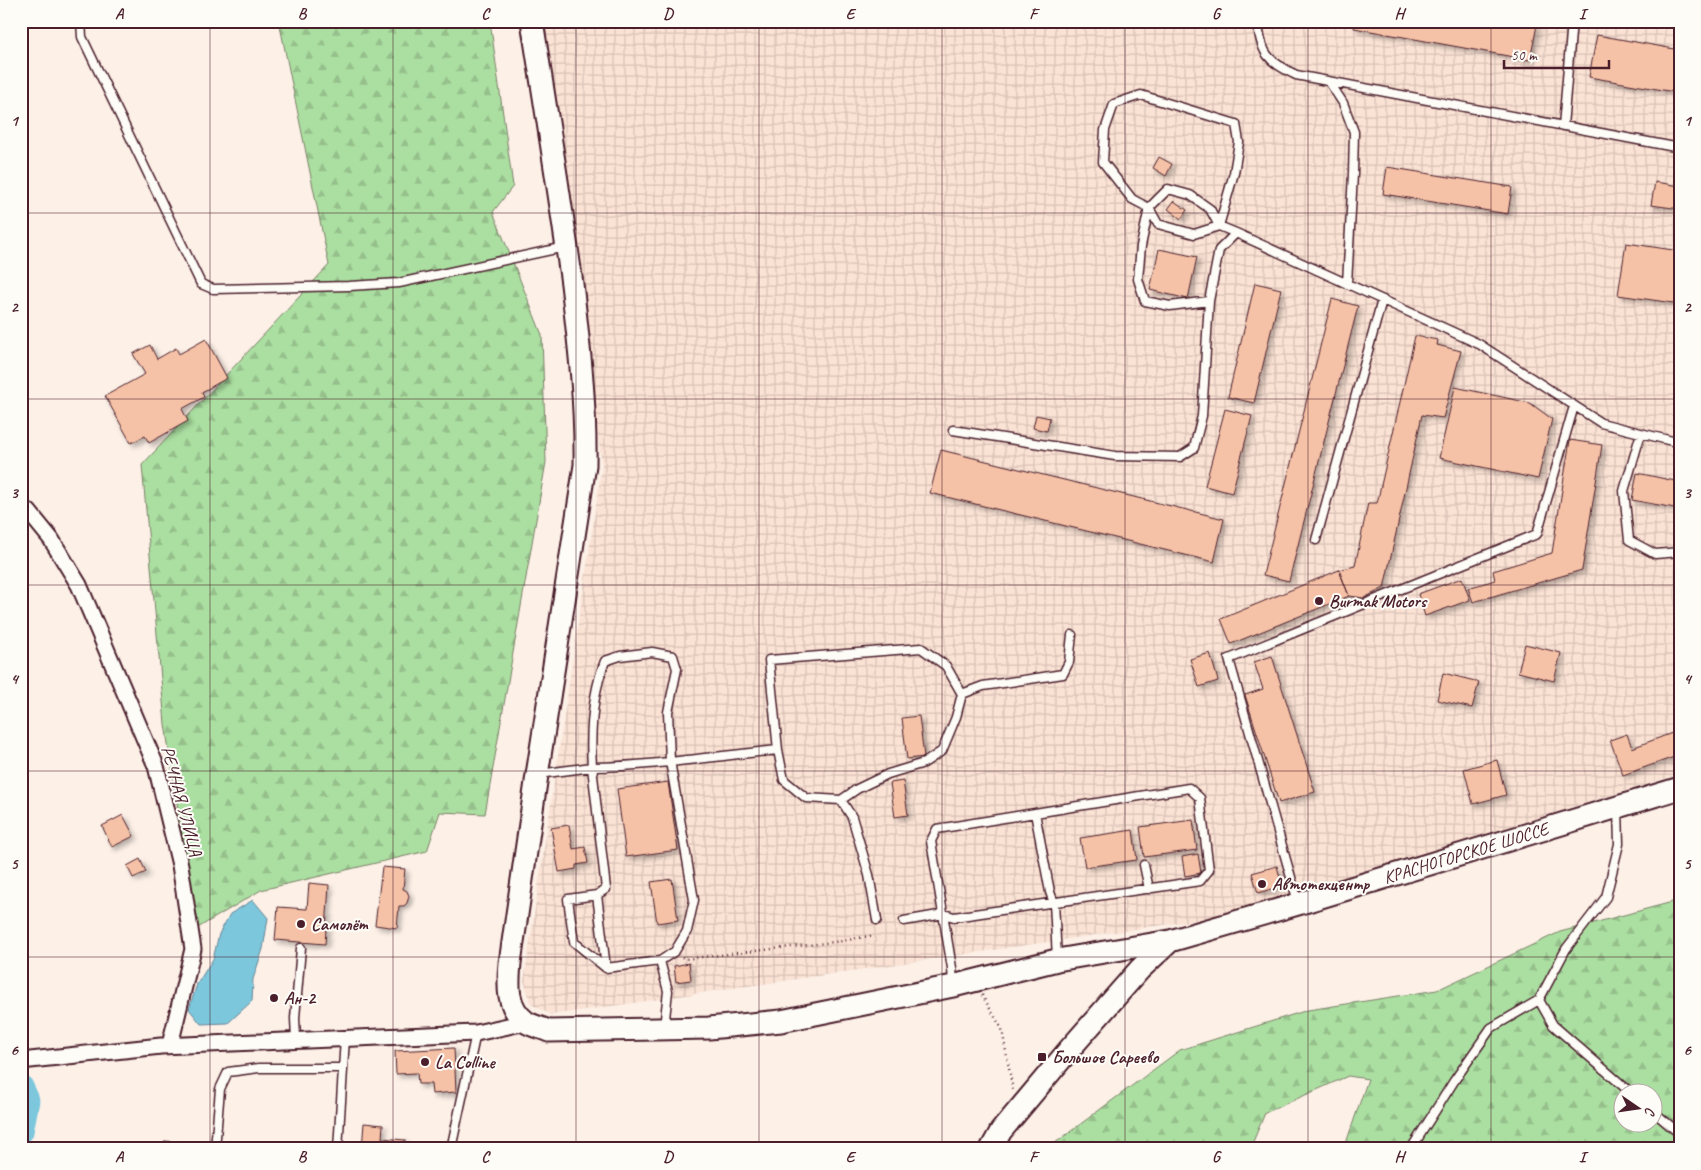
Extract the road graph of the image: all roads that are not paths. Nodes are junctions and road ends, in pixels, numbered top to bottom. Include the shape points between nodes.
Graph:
1 (80, 21) edge
2 (532, 21) edge
3 (1257, 21) edge
4 (1572, 21) edge
5 (1330, 83) junction
6 (1563, 126) junction
7 (1680, 148) edge
8 (1150, 208) junction
9 (1219, 226) junction
10 (1236, 233) junction
11 (567, 246) junction
12 (1347, 284) junction
13 (1382, 300) junction
14 (1209, 301) junction
15 (1574, 406) junction
16 (953, 430) dead end
17 (1641, 433) junction
18 (1680, 443) edge
19 (21, 508) edge
20 (1316, 540) dead end
21 (1680, 552) edge
22 (1072, 635) dead end
23 (962, 694) junction
24 (778, 750) junction
25 (670, 761) junction
26 (592, 767) junction
27 (537, 775) junction
28 (1680, 788) edge
29 (841, 800) junction
30 (1618, 806) junction
31 (1035, 813) junction
32 (1144, 865) dead end
33 (1149, 889) junction
34 (597, 895) junction
35 (1054, 903) junction
36 (1298, 904) junction
37 (944, 914) junction
38 (877, 920) dead end
39 (904, 921) dead end
40 (1170, 941) junction
41 (301, 948) dead end
42 (1057, 960) junction
43 (660, 961) junction
44 (606, 968) junction
45 (963, 984) junction
46 (1539, 1000) junction
47 (526, 1022) junction
48 (664, 1030) junction
49 (476, 1033) junction
50 (345, 1038) junction
51 (296, 1040) junction
52 (170, 1045) junction
53 (21, 1061) edge
54 (343, 1068) junction
55 (1619, 1082) edge
56 (1664, 1120) edge
57 (1680, 1134) edge
58 (215, 1149) edge
59 (338, 1149) edge
60 (451, 1149) edge
61 (991, 1149) edge
62 (1411, 1149) edge

1 - 11 lane via 82,37 201,284 213,289 400,283
2 - 11 street
3 - 5 lane via 1262,48 1276,65 1296,75
4 - 6 lane
5 - 6 lane
5 - 12 lane via 1354,132
6 - 7 lane
8 - 9 lane via 1158,224 1194,234
8 - 9 lane via 1168,189 1190,194 1210,209
8 - 9 lane via 1132,199 1104,162 1105,130 1114,104 1141,95 1236,124 1239,142 1234,174
8 - 14 lane via 1141,246 1138,279 1145,301 1170,306
9 - 10 lane
10 - 12 lane
10 - 14 lane via 1219,250
11 - 27 street via 582,368 586,464
12 - 13 lane
13 - 15 lane via 1479,344
13 - 20 lane
14 - 16 lane via 1202,416 1194,448 1180,458 1114,456
15 - 17 lane via 1601,423
15 - 36 lane via 1537,534 1229,659
17 - 18 lane
17 - 21 lane via 1624,491 1629,540 1655,554
19 - 52 street, РЕЧНАЯ УЛИЦА via 29,512 51,538 79,585 156,766 180,865 193,949
22 - 23 lane via 1069,662 1062,674 983,686
23 - 24 lane via 946,666 921,648 769,660
23 - 29 lane via 942,751 924,763 888,774
24 - 25 lane
24 - 29 lane via 784,780 806,798
25 - 26 lane
25 - 26 lane via 668,712 677,669 673,656 652,652 605,661 598,680
25 - 43 lane via 694,900 687,931 675,951
26 - 27 lane
26 - 34 lane via 606,889
27 - 47 street via 507,988 513,1007
28 - 30 street, КРАСНОГОРСКОЕ ШОССЕ
29 - 38 lane via 852,817 869,875
30 - 36 street, КРАСНОГОРСКОЕ ШОССЕ
30 - 46 lane via 1619,844 1606,897 1566,949
31 - 33 lane via 1189,788 1200,798 1209,870 1200,881
31 - 35 lane
31 - 37 lane via 937,829 931,841
32 - 33 lane
33 - 35 lane
34 - 44 lane
34 - 44 lane via 568,899 571,925 574,942
35 - 37 lane via 954,917
35 - 42 lane
36 - 40 street, КРАСНОГОРСКОЕ ШОССЕ
37 - 39 lane
37 - 45 lane via 952,968
40 - 42 street
40 - 61 street, КРАСНОГОРСКОЕ ШОССЕ via 1140,969 1001,1131
41 - 51 lane
42 - 45 street
43 - 44 lane
43 - 48 lane via 668,990
45 - 48 street via 781,1022
46 - 55 lane via 1553,1025
46 - 62 lane via 1491,1028
47 - 48 street via 549,1031
47 - 49 street
49 - 50 street
49 - 60 lane
50 - 51 street
50 - 54 lane
51 - 52 street
52 - 53 street
54 - 58 lane via 259,1068 228,1072 220,1089
54 - 59 lane
56 - 57 lane

